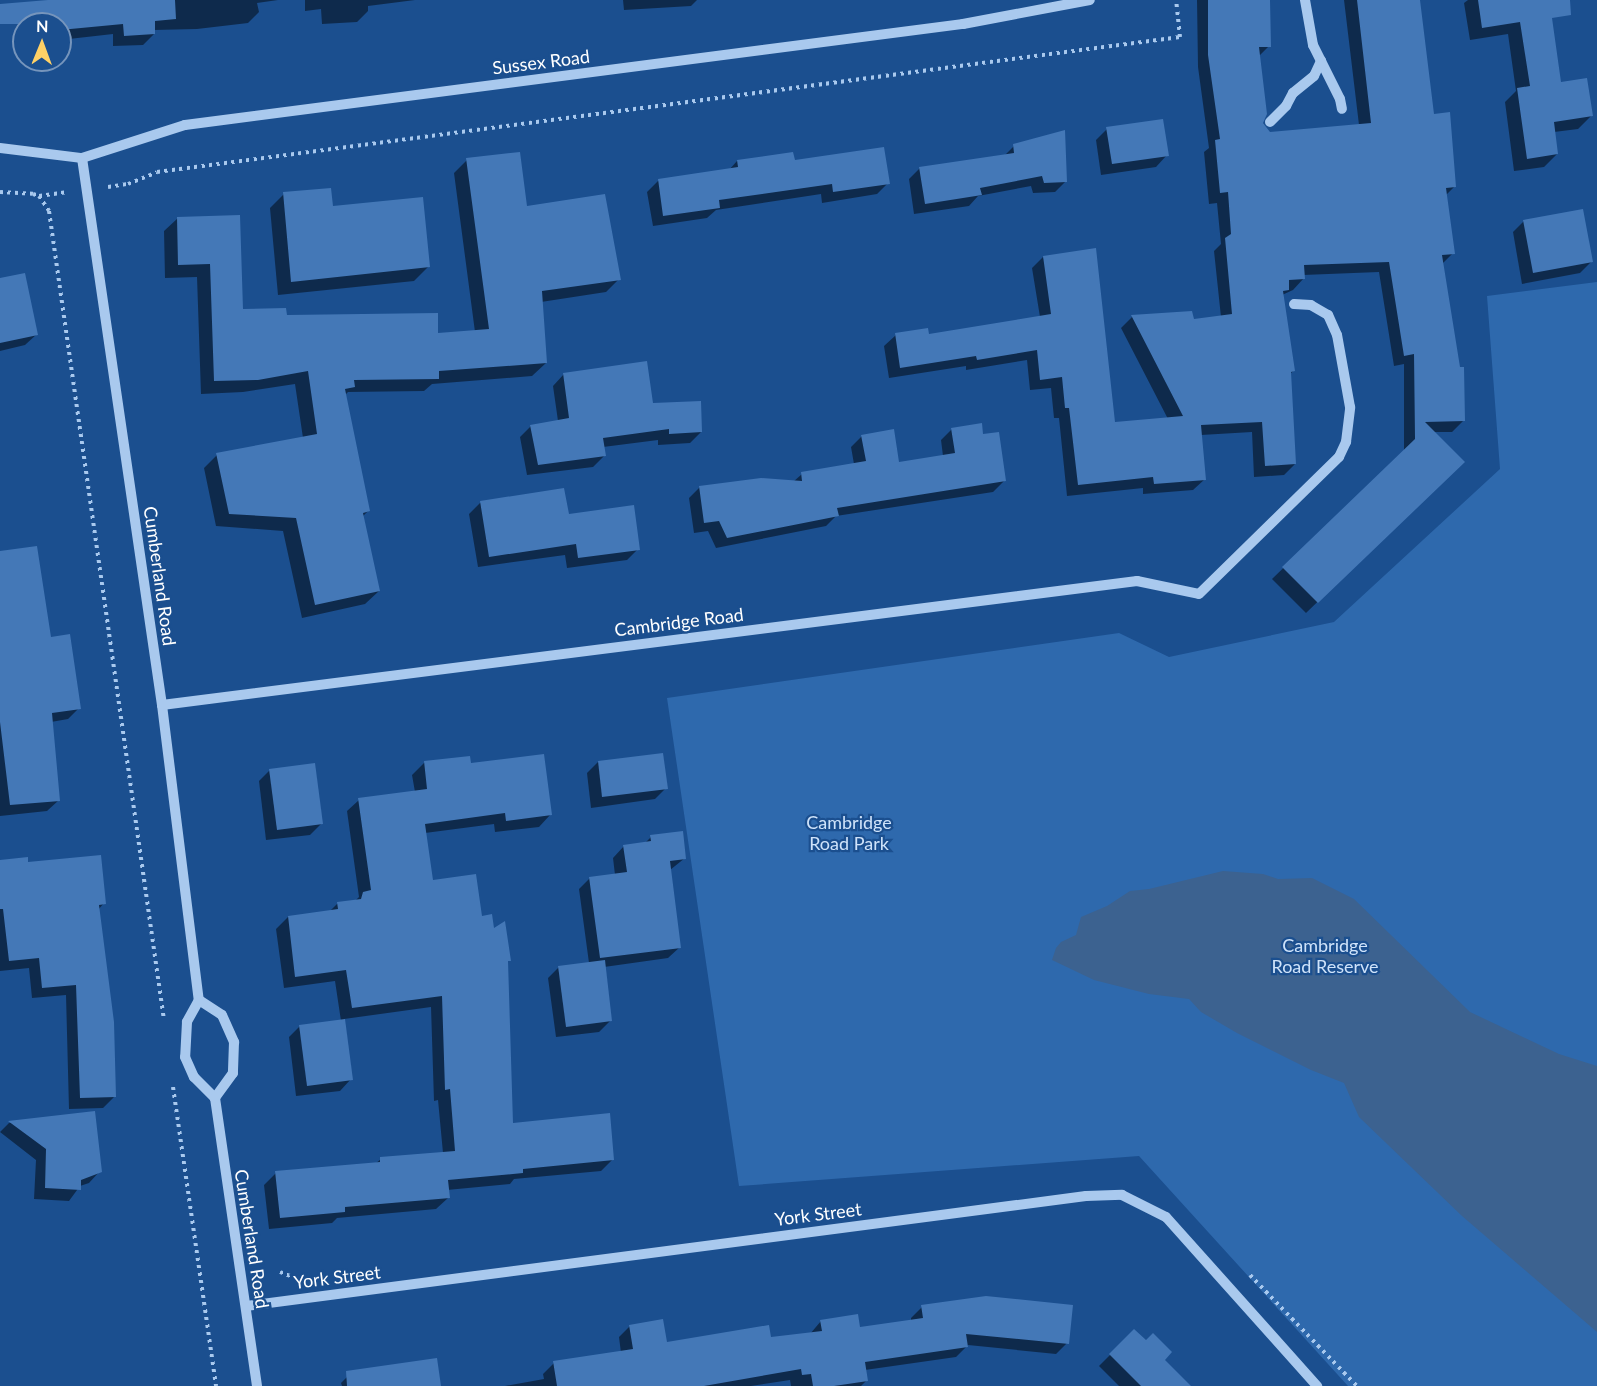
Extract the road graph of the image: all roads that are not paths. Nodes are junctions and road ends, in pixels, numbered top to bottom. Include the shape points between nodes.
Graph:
1 (1089, 0) edge
2 (1305, 0) edge
3 (1321, 61) junction
4 (1342, 109) dead end
5 (1270, 122) dead end
6 (0, 148) edge
7 (82, 158) junction
8 (1294, 304) dead end
9 (162, 705) junction
10 (199, 1000) junction
11 (215, 1098) junction
12 (246, 1306) junction
13 (256, 1386) edge
14 (1317, 1386) edge

1 - 7 street, Sussex Road via 963,24 185,125
2 - 3 street via 1313,45
3 - 4 street
3 - 5 street via 1314,76 1293,93
6 - 7 street, Sussex Road
7 - 9 street, Cumberland Road
8 - 9 street, Cambridge Road via 1311,305 1328,315 1337,335 1350,407 1346,442 1339,457 1199,594 1137,580
9 - 10 street, Cumberland Road
10 - 11 street via 187,1022 185,1056 194,1077
10 - 11 street via 222,1015 234,1042 233,1073
11 - 12 street, Cumberland Road
12 - 13 street, Cumberland Road
12 - 14 street, York Street via 1086,1196 1122,1195 1166,1217

